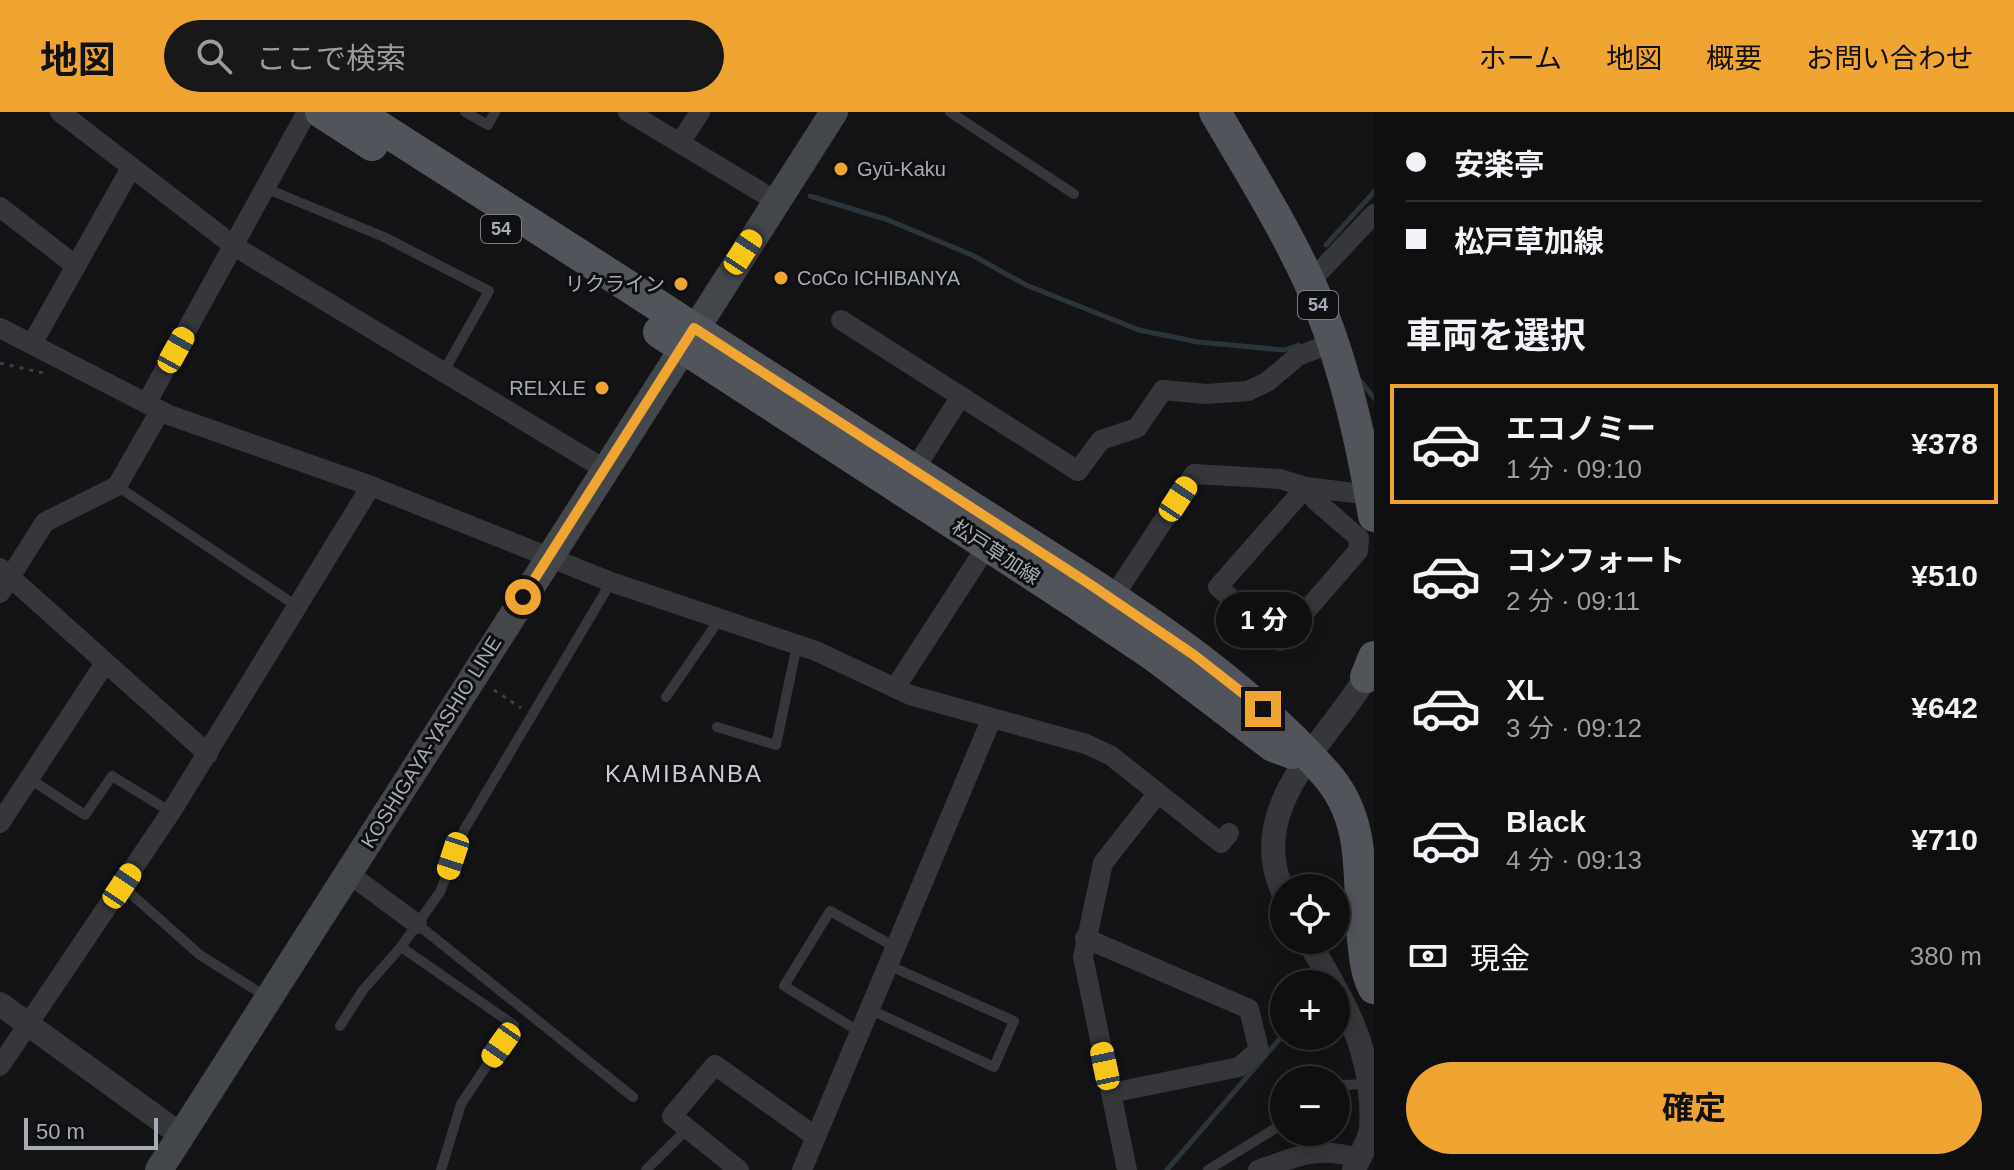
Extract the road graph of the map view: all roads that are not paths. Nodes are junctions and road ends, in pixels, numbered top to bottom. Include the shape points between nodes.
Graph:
1 (60, 112) edge
2 (307, 112) edge
3 (321, 112) edge
4 (356, 112) edge
5 (465, 112) edge
6 (495, 112) edge
7 (628, 112) edge
8 (700, 112) edge
9 (834, 112) edge
10 (950, 112) edge
11 (1215, 112) edge
12 (680, 143) junction
13 (131, 168) junction
14 (265, 188) junction
15 (1074, 194) dead end
16 (776, 201) junction
17 (0, 207) edge
18 (1374, 214) edge
19 (234, 246) junction
20 (76, 266) junction
21 (1310, 282) junction
22 (841, 320) dead end
23 (0, 328) edge
24 (688, 337) junction
25 (1332, 343) junction
26 (32, 344) junction
27 (443, 373) junction
28 (961, 396) junction
29 (154, 406) junction
30 (606, 470) junction
31 (914, 470) junction
32 (117, 486) junction
33 (371, 486) junction
34 (1306, 487) junction
35 (1372, 506) edge
36 (987, 546) junction
37 (549, 556) junction
38 (4, 580) edge
39 (611, 582) junction
40 (1112, 599) junction
41 (298, 607) junction
42 (719, 620) junction
43 (797, 645) junction
44 (105, 663) junction
45 (1371, 672) edge
46 (895, 688) junction
47 (666, 697) dead end
48 (991, 720) junction
49 (717, 727) dead end
50 (208, 754) junction
51 (1307, 758) junction
52 (30, 779) junction
53 (1158, 793) junction
54 (171, 812) junction
55 (0, 823) edge
56 (1229, 833) dead end
57 (348, 873) junction
58 (1279, 874) edge
59 (122, 886) junction
60 (417, 924) junction
61 (1085, 938) junction
62 (401, 947) junction
63 (893, 957) junction
64 (1374, 988) edge
65 (268, 998) junction
66 (0, 1004) edge
67 (871, 1010) junction
68 (1350, 1016) edge
69 (28, 1024) junction
70 (340, 1026) dead end
71 (860, 1032) junction
72 (0, 1066) edge
73 (1371, 1084) junction
74 (1350, 1085) edge
75 (1111, 1093) junction
76 (633, 1097) dead end
77 (687, 1129) junction
78 (1270, 1132) edge
79 (181, 1135) junction
80 (816, 1137) junction
81 (1356, 1164) edge
82 (159, 1170) edge
83 (441, 1170) edge
84 (646, 1170) edge
85 (739, 1170) edge
86 (802, 1170) edge
87 (1127, 1170) edge
88 (1208, 1170) edge
89 (1258, 1170) edge

1 - 13 street
2 - 14 street
3 - 24 main road, 54
4 - 24 main road, 54
5 - 6 lane via 488,125
7 - 12 street
8 - 12 street
9 - 16 main road, KOSHIGAYA-YASHIO LINE
10 - 15 lane
11 - 21 main road, 54
12 - 16 street
13 - 19 street
13 - 20 street
14 - 19 street
14 - 27 lane via 384,237 489,291
16 - 24 main road, KOSHIGAYA-YASHIO LINE
17 - 20 street
18 - 21 street
19 - 27 street
19 - 29 street
20 - 26 street
21 - 25 main road, 54
22 - 28 street
23 - 26 street
24 - 30 main road, KOSHIGAYA-YASHIO LINE
24 - 31 main road, 松戸草加線 / 54
24 - 36 main road, 松戸草加線 / 54
25 - 28 street via 1298,356 1248,391 1163,390 1137,428 1101,440 1078,471
25 - 35 main road, 54
26 - 29 street
27 - 30 street
28 - 31 street
29 - 32 street
29 - 33 street
30 - 37 main road, KOSHIGAYA-YASHIO LINE
31 - 40 main road, 松戸草加線 / 54
32 - 38 street via 45,522
32 - 41 lane
33 - 37 street
33 - 41 street
34 - 34 street via 1218,587 1280,641 1358,551 1359,538
34 - 35 street
34 - 40 street via 1280,479 1194,474
36 - 46 street
36 - 51 main road, 松戸草加線 / 54 via 1156,657 1273,746
37 - 39 street
37 - 57 main road, KOSHIGAYA-YASHIO LINE
38 - 44 street
39 - 42 street
39 - 60 lane via 464,830 440,892
40 - 51 main road, 松戸草加線 / 54 via 1240,689 1287,729
41 - 50 street
42 - 43 street
42 - 47 lane
43 - 46 street
43 - 49 lane via 776,745
44 - 50 street
44 - 52 street
45 - 51 street
46 - 48 street
48 - 53 street via 1086,744 1110,755
48 - 63 street
50 - 54 street
51 - 58 street via 1286,790 1276,819
51 - 64 main road, 松戸草加線 / 54 via 1325,773 1354,822 1360,846 1365,960
52 - 54 lane via 85,815 112,776
52 - 55 street
53 - 56 street via 1221,843
53 - 61 street via 1103,863
54 - 59 street
57 - 60 street
57 - 65 main road, KOSHIGAYA-YASHIO LINE
59 - 65 lane via 200,955
59 - 69 street
60 - 62 lane
60 - 76 lane
61 - 75 street via 1083,957
61 - 75 street via 1249,1009 1259,1050 1239,1067
62 - 70 lane
62 - 83 lane via 514,1025 461,1104
63 - 67 street
63 - 67 lane via 1014,1021 994,1067
63 - 71 lane via 830,911 784,986
65 - 79 main road, KOSHIGAYA-YASHIO LINE
66 - 69 street
67 - 71 street
68 - 73 street
69 - 72 street
69 - 79 street
71 - 80 street
73 - 74 lane
73 - 81 street via 1371,1130
75 - 87 street
77 - 80 street via 672,1116 715,1065
77 - 84 lane
77 - 85 street
78 - 88 lane
79 - 82 main road, KOSHIGAYA-YASHIO LINE
80 - 86 street
81 - 89 street via 1332,1151 1314,1151

